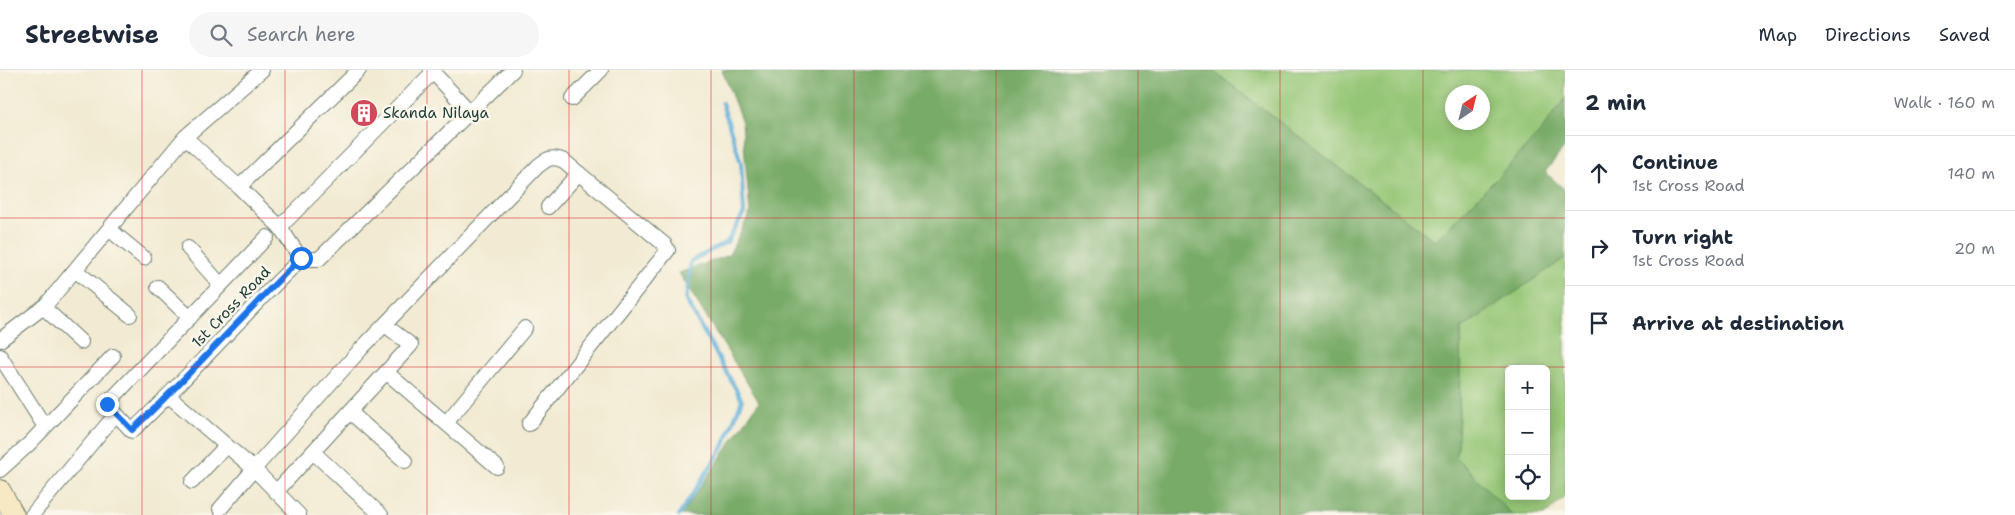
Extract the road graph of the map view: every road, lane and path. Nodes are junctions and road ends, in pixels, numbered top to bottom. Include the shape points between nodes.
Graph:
1 (262, 70) edge
2 (359, 70) edge
3 (513, 70) edge
4 (601, 70) edge
5 (433, 71) edge
6 (572, 99) dead end
7 (470, 112) junction
8 (185, 137) junction
9 (579, 174) junction
10 (240, 187) junction
11 (548, 207) dead end
12 (280, 227) junction
13 (109, 229) junction
14 (267, 237) dead end
15 (188, 248) dead end
16 (144, 258) dead end
17 (301, 258) junction
18 (75, 270) junction
19 (222, 285) junction
20 (158, 287) dead end
21 (43, 307) junction
22 (130, 316) dead end
23 (190, 318) junction
24 (384, 325) junction
25 (526, 328) dead end
26 (0, 340) edge
27 (81, 342) dead end
28 (0, 356) edge
29 (114, 356) dead end
30 (386, 372) junction
31 (168, 396) junction
32 (350, 412) junction
33 (116, 414) junction
34 (446, 423) junction
35 (529, 424) dead end
36 (45, 427) junction
37 (226, 446) junction
38 (313, 452) junction
39 (406, 461) dead end
40 (497, 467) dead end
41 (254, 469) junction
42 (0, 470) edge
43 (192, 482) dead end
44 (0, 490) edge
45 (276, 492) junction
46 (220, 509) dead end
47 (14, 515) edge
48 (32, 515) edge
49 (300, 515) edge
50 (381, 515) edge

1 - 8 street
2 - 10 street
3 - 7 street
4 - 6 street
5 - 7 street
5 - 12 street
7 - 17 street via 319,259
8 - 10 street
8 - 13 street
9 - 11 street
9 - 24 street via 564,161 553,157 546,159
9 - 35 street via 668,250
10 - 12 street
12 - 17 street
13 - 16 street
13 - 18 street
14 - 19 street
15 - 19 street
17 - 31 street, 1st Cross Road
18 - 21 street
18 - 22 street
19 - 23 street
20 - 23 street
21 - 26 street
21 - 27 street
23 - 33 street via 107,404
24 - 30 street via 411,345
24 - 41 street
25 - 34 street
28 - 36 street
29 - 36 street
30 - 32 street
30 - 34 street
31 - 33 street, 1st Cross Road via 132,430
31 - 37 street
32 - 38 street
32 - 39 street
33 - 48 street
34 - 40 street
36 - 42 street
37 - 41 street
37 - 43 street
38 - 45 street
38 - 50 street
41 - 45 street
41 - 46 street
44 - 47 street
45 - 49 street

